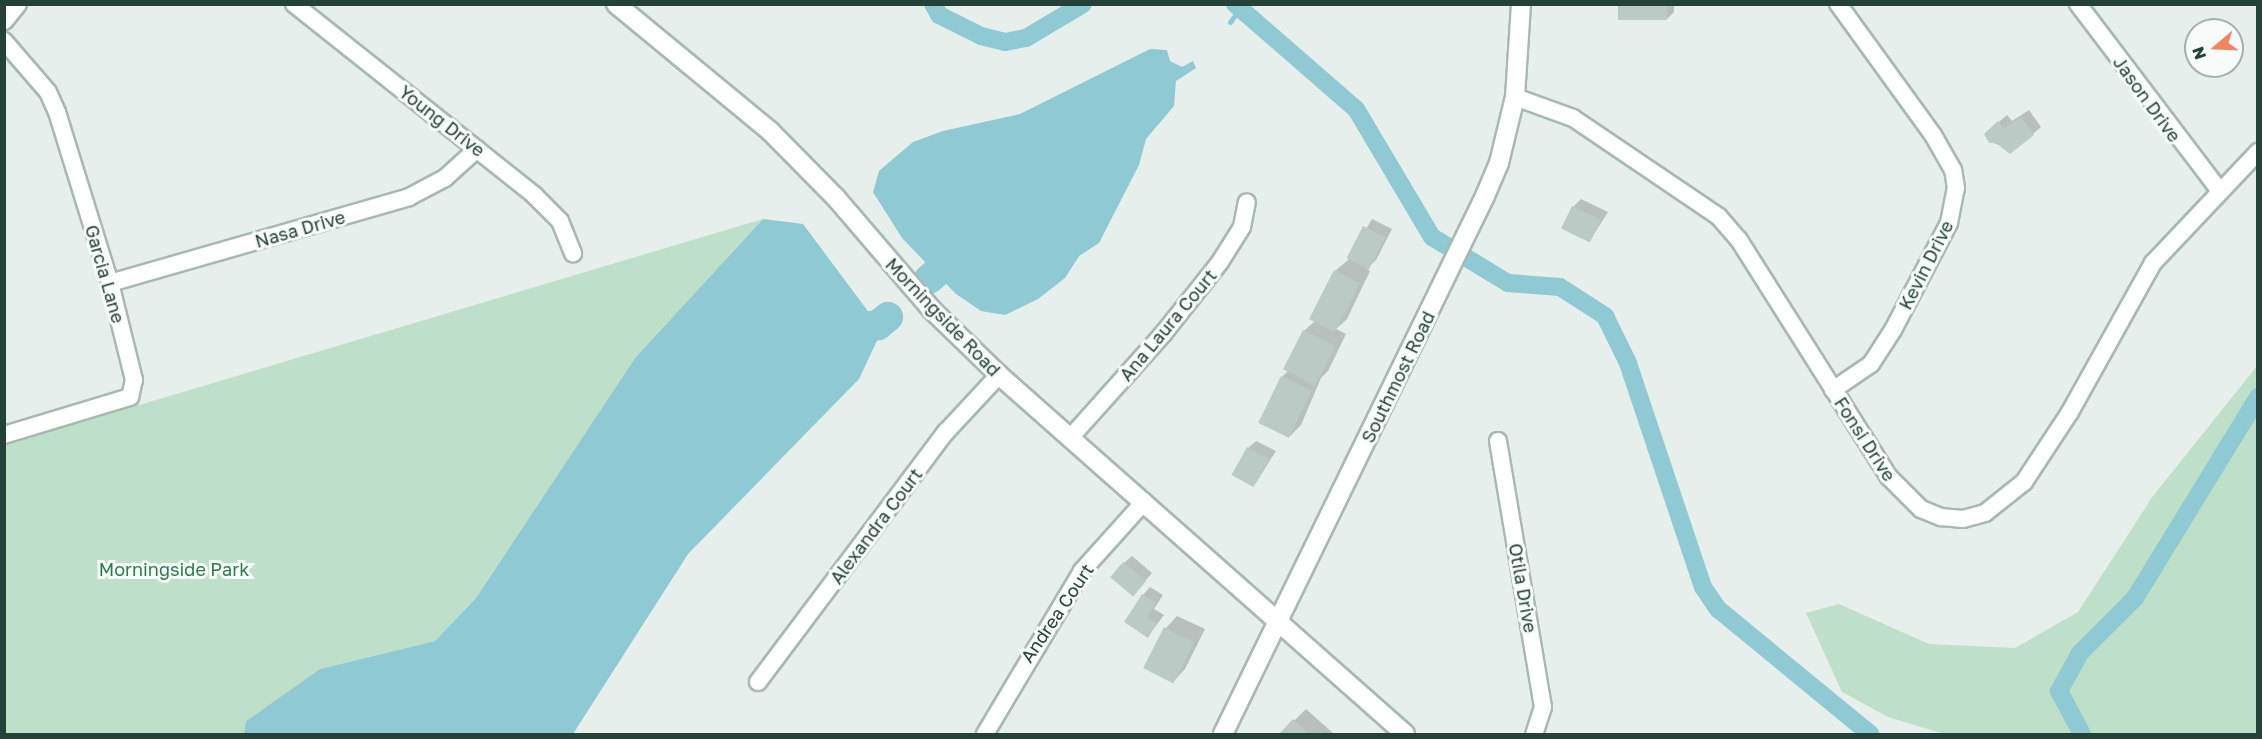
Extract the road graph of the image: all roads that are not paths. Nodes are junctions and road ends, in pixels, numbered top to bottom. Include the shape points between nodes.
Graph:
1 (17, 4) edge
2 (294, 4) edge
3 (616, 4) edge
4 (1521, 4) edge
5 (1838, 4) edge
6 (2078, 4) edge
7 (4, 20) edge
8 (4, 41) edge
9 (1515, 97) junction
10 (477, 149) junction
11 (2258, 152) edge
12 (2219, 190) junction
13 (1247, 202) dead end
14 (573, 253) dead end
15 (110, 283) junction
16 (999, 375) junction
17 (1833, 390) junction
18 (4, 435) edge
19 (1070, 438) junction
20 (1498, 441) dead end
21 (1144, 502) junction
22 (1278, 624) junction
23 (758, 682) dead end
24 (985, 735) edge
25 (1223, 735) edge
26 (1405, 735) edge
27 (1534, 735) edge

1 - 7 street
2 - 10 street, Young Drive
3 - 16 street, Morningside Road via 777,138 836,198 931,309
4 - 9 street, Southmost Road
5 - 17 street, Kevin Drive via 1934,135 1953,170 1956,188 1949,224 1893,330 1871,364
6 - 12 street, Jason Drive
8 - 15 street, Garcia Lane via 48,92 57,112
9 - 17 street, Fonsi Drive via 1573,118 1719,217 1739,240
9 - 22 street, Southmost Road via 1499,163 1469,232
10 - 14 street, Young Drive via 560,221
10 - 15 street, Nasa Drive via 445,178 409,197
11 - 12 street, Fonsi Drive
12 - 17 street, Fonsi Drive via 2171,242 2138,286 2041,461 2006,500 1985,513 1963,519 1941,517 1903,495
13 - 19 street, Ana Laura Court via 1242,227 1220,262 1163,334
15 - 18 street, Garcia Lane via 134,380 130,397
16 - 19 street, Morningside Road
16 - 23 street, Alexandra Court via 946,432
19 - 21 street, Morningside Road
20 - 27 street, Otila Drive via 1543,707
21 - 22 street, Morningside Road
21 - 24 street, Andrea Court via 1082,572 1048,622
22 - 25 street, Southmost Road
22 - 26 street, Morningside Road

